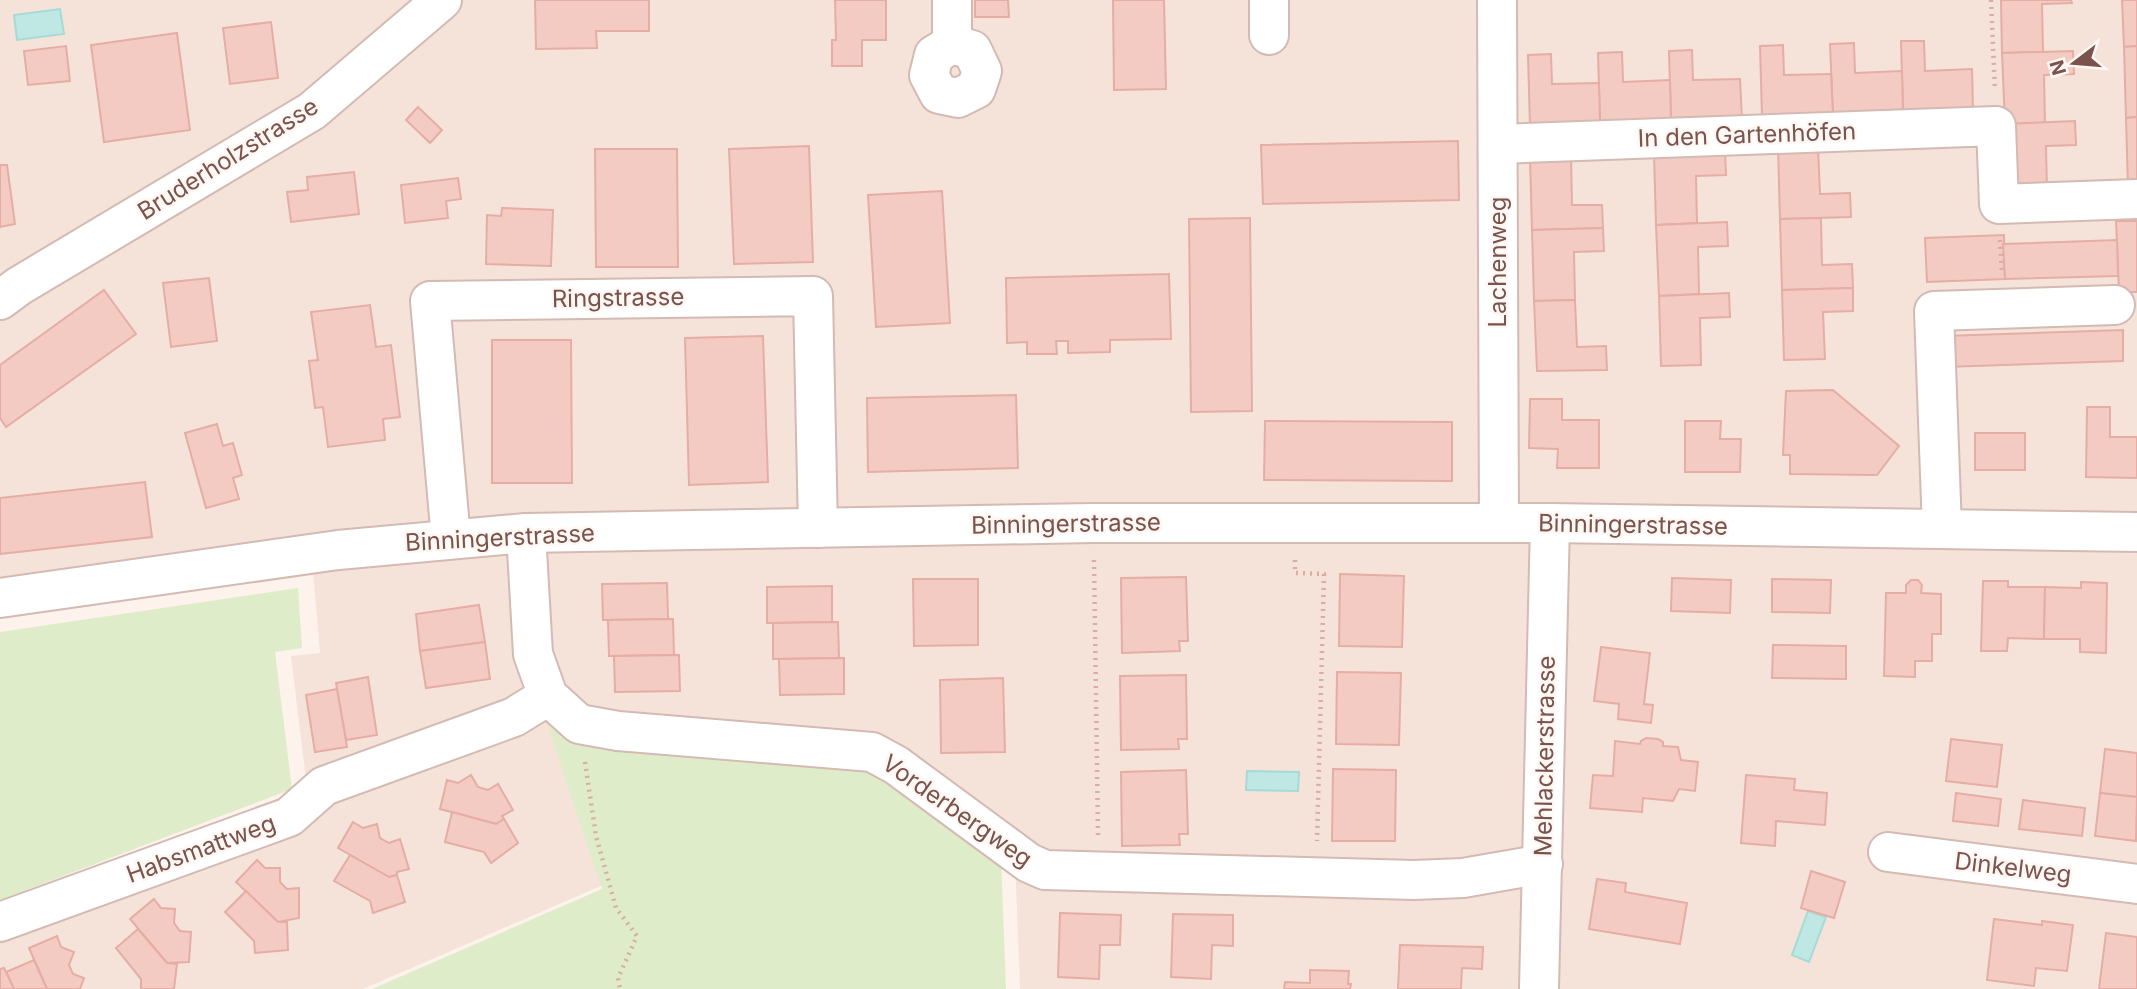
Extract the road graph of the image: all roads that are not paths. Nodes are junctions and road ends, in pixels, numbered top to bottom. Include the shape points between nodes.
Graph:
1 (442, 0) edge
2 (952, 0) edge
3 (1497, 0) edge
4 (952, 44) dead end
5 (1498, 144) junction
6 (2137, 199) edge
7 (0, 300) edge
8 (2115, 305) dead end
9 (1499, 523) junction
10 (1550, 523) junction
11 (818, 528) junction
12 (1942, 529) junction
13 (2137, 532) edge
14 (526, 533) junction
15 (451, 538) junction
16 (0, 598) edge
17 (548, 696) junction
18 (1888, 852) dead end
19 (1543, 864) junction
20 (2137, 884) edge
21 (0, 922) edge
22 (1539, 989) edge

1 - 7 street, Bruderholzstrasse via 312,111
2 - 4 street
3 - 5 street, Lachenweg
5 - 6 street, In den Gartenhöfen via 1996,126 1999,204
5 - 9 street, Lachenweg
8 - 12 street via 1934,311
9 - 10 street, Binningerstrasse
9 - 11 street, Binningerstrasse
10 - 12 street, Binningerstrasse
10 - 19 street, Mehlackerstrasse
11 - 14 street, Binningerstrasse
11 - 15 street, Ringstrasse via 813,296 430,301
12 - 13 street, Binningerstrasse
14 - 15 street, Binningerstrasse
14 - 17 street via 533,654
15 - 16 street, Binningerstrasse
17 - 19 street, Vorderbergweg via 579,724 618,731 872,752 1045,870 1414,880 1463,878
17 - 21 street, Habsmattweg via 514,717 324,786 289,817
18 - 20 street, Dinkelweg
19 - 22 street, Mehlackerstrasse

